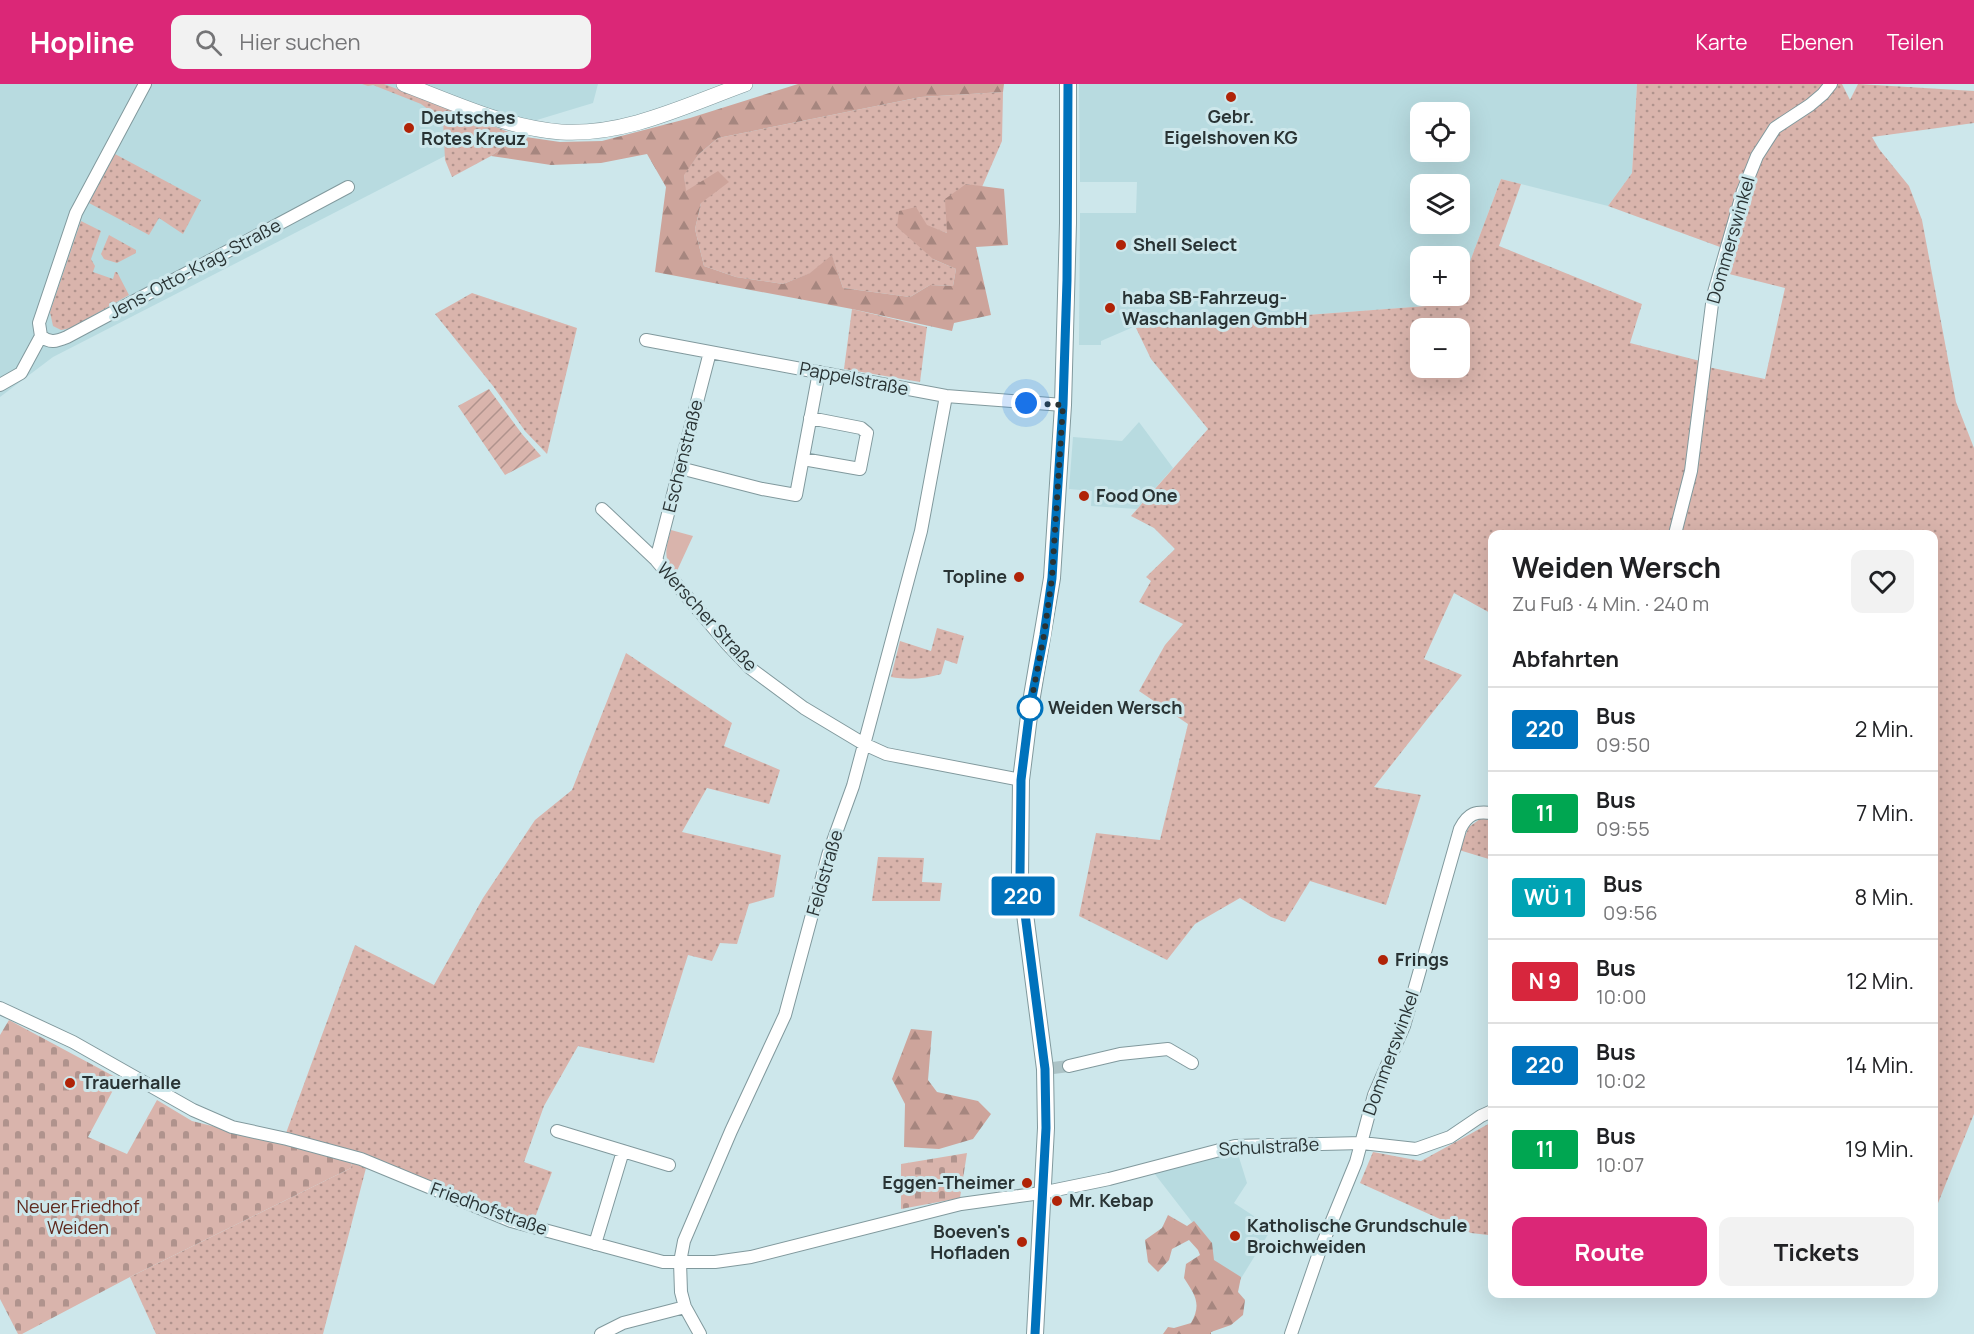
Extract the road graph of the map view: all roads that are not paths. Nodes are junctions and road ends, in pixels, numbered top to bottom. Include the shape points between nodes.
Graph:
1 (145, 84) edge
2 (404, 84) edge
3 (746, 84) edge
4 (1068, 84) edge
5 (1831, 84) edge
6 (348, 187) dead end
7 (41, 336) junction
8 (646, 340) dead end
9 (710, 351) junction
10 (819, 372) junction
11 (0, 385) edge
12 (946, 396) junction
13 (1063, 405) junction
14 (810, 418) junction
15 (803, 459) junction
16 (680, 468) junction
17 (602, 509) dead end
18 (1676, 530) edge
19 (656, 560) junction
20 (864, 744) junction
21 (1021, 780) junction
22 (1488, 812) edge
23 (0, 1008) edge
24 (1192, 1063) dead end
25 (1069, 1066) tunnel mouth
26 (1488, 1113) edge
27 (557, 1131) dead end
28 (1362, 1143) junction
29 (623, 1151) junction
30 (669, 1165) dead end
31 (1041, 1192) junction
32 (595, 1244) junction
33 (680, 1262) junction
34 (685, 1307) junction
35 (601, 1334) edge
36 (700, 1334) edge
37 (1035, 1334) edge
38 (1291, 1334) edge

1 - 7 street via 76,213 39,323
2 - 3 street via 504,120 544,130 581,132 653,118
4 - 13 main road
5 - 18 street, Dommerswinkel via 1810,105 1775,128 1757,156 1743,191 1713,296 1691,471
6 - 7 street, Jens-Otto-Krag-Straße via 67,337 49,341
7 - 11 street via 21,373
8 - 9 street, Pappelstraße
9 - 10 street, Pappelstraße
9 - 16 street, Eschenstraße
10 - 12 street, Pappelstraße
10 - 14 street
12 - 13 street, Pappelstraße
12 - 20 street, Feldstraße via 921,531
13 - 21 main road via 1052,578
14 - 15 street
14 - 15 street via 861,428 867,433 866,442 860,469
15 - 16 street via 796,495
16 - 19 street, Eschenstraße
17 - 19 street, Werscher Straße
19 - 20 street, Werscher Straße via 750,668 804,708
20 - 21 street, Werscher Straße via 886,754
20 - 33 street, Feldstraße via 828,855 785,1015 689,1228
21 - 31 main road via 1020,875 1049,1069
22 - 28 street, Dommerswinkel via 1472,813 1460,829 1404,1026 1374,1095
23 - 32 street, Friedhofstraße via 73,1042 193,1110 232,1127 361,1159 511,1221
24 - 25 street via 1168,1049 1120,1054
26 - 28 street, Schulstraße via 1450,1137 1416,1149
27 - 29 street
28 - 31 street, Schulstraße via 1235,1146 1109,1179
28 - 38 street
29 - 30 street
29 - 32 street
31 - 33 street, Friedhofstraße via 961,1204 752,1257
31 - 37 main road
32 - 33 street, Friedhofstraße via 663,1262
33 - 34 street, Feldstraße
34 - 35 street via 622,1323
34 - 36 street, Feldstraße

